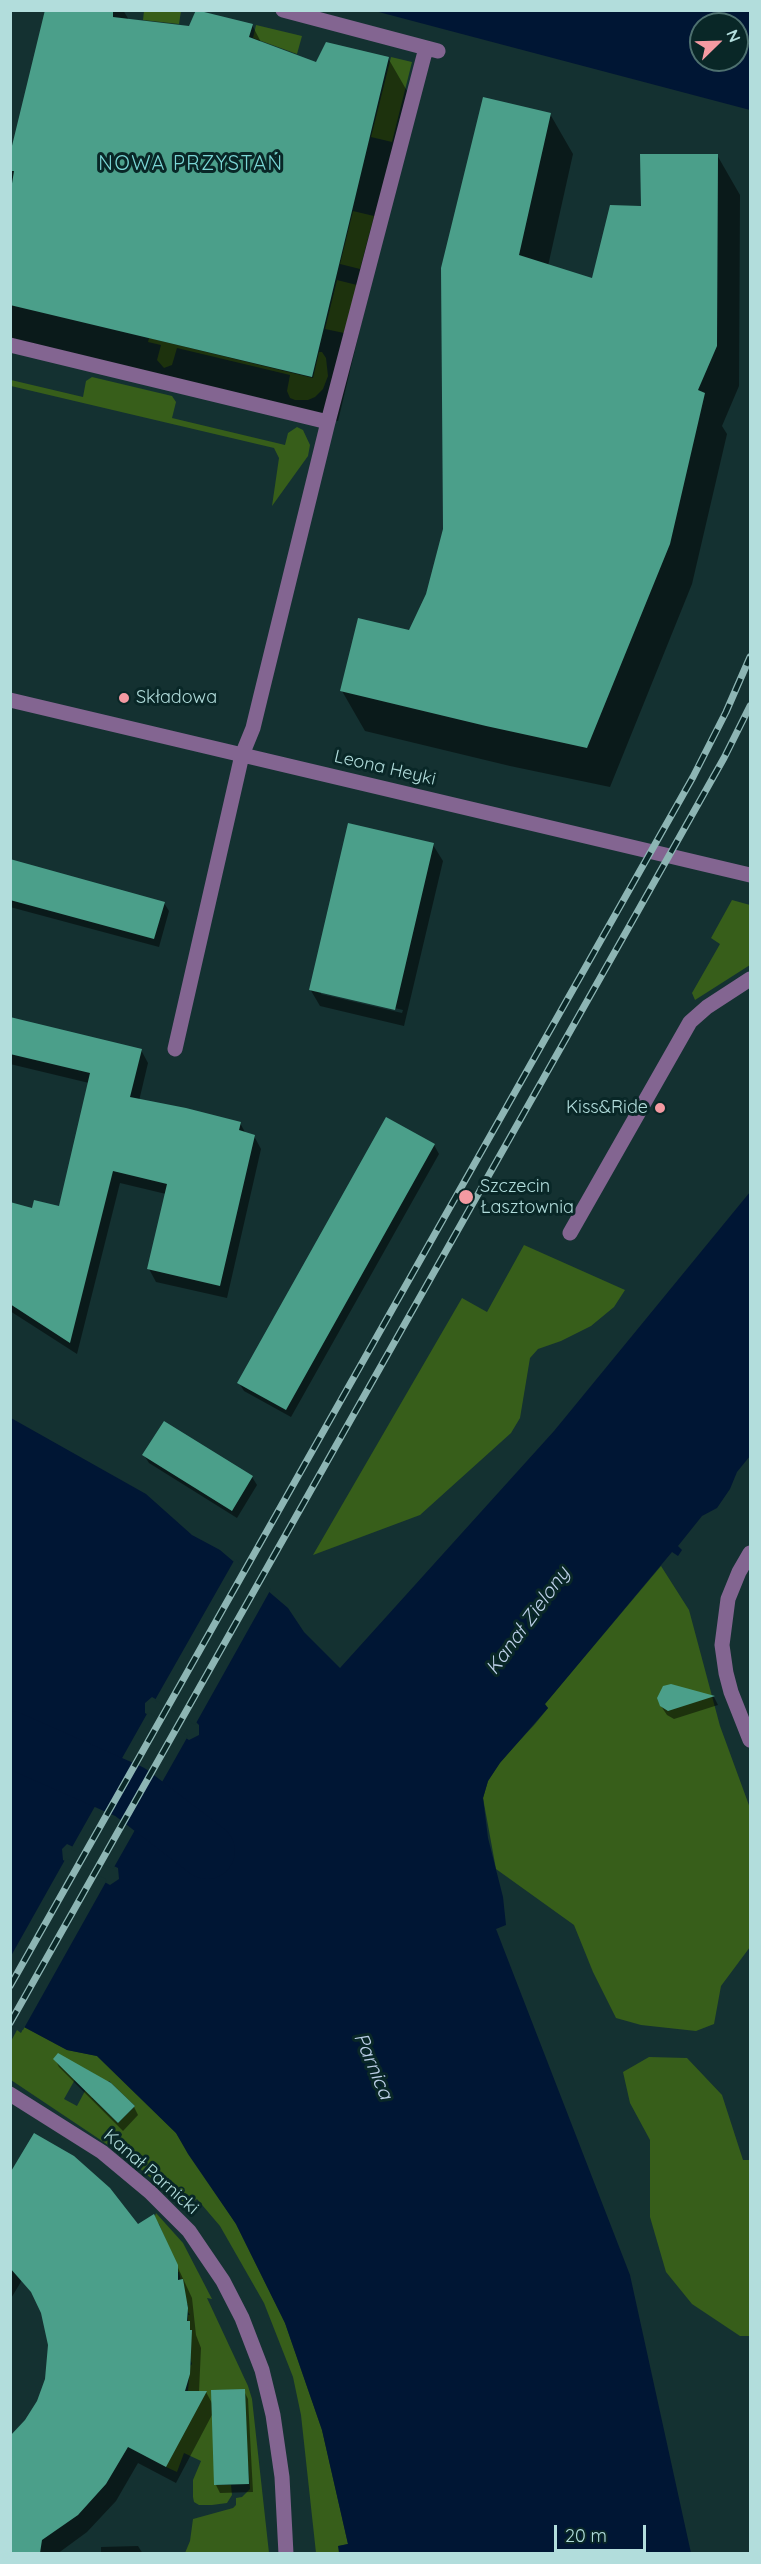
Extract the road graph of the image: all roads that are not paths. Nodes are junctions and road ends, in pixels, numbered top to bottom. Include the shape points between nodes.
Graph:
1 (283, 10) edge
2 (10, 345) edge
3 (328, 422) junction
4 (10, 700) edge
5 (242, 754) junction
6 (750, 875) edge
7 (750, 979) edge
8 (175, 1049) dead end
9 (570, 1233) dead end
10 (750, 1552) edge
11 (750, 1740) edge
12 (10, 2094) edge
13 (286, 2553) edge

1 - 3 street via 432,49
2 - 3 street
3 - 5 street via 258,706
4 - 5 street, Leona Heyki
5 - 6 street, Leona Heyki
5 - 8 street
7 - 9 street via 690,1022
10 - 11 street via 728,1599 722,1645 731,1692
12 - 13 street, Kanał Parnicki via 102,2152 184,2224 207,2254 242,2318 262,2370 282,2477

